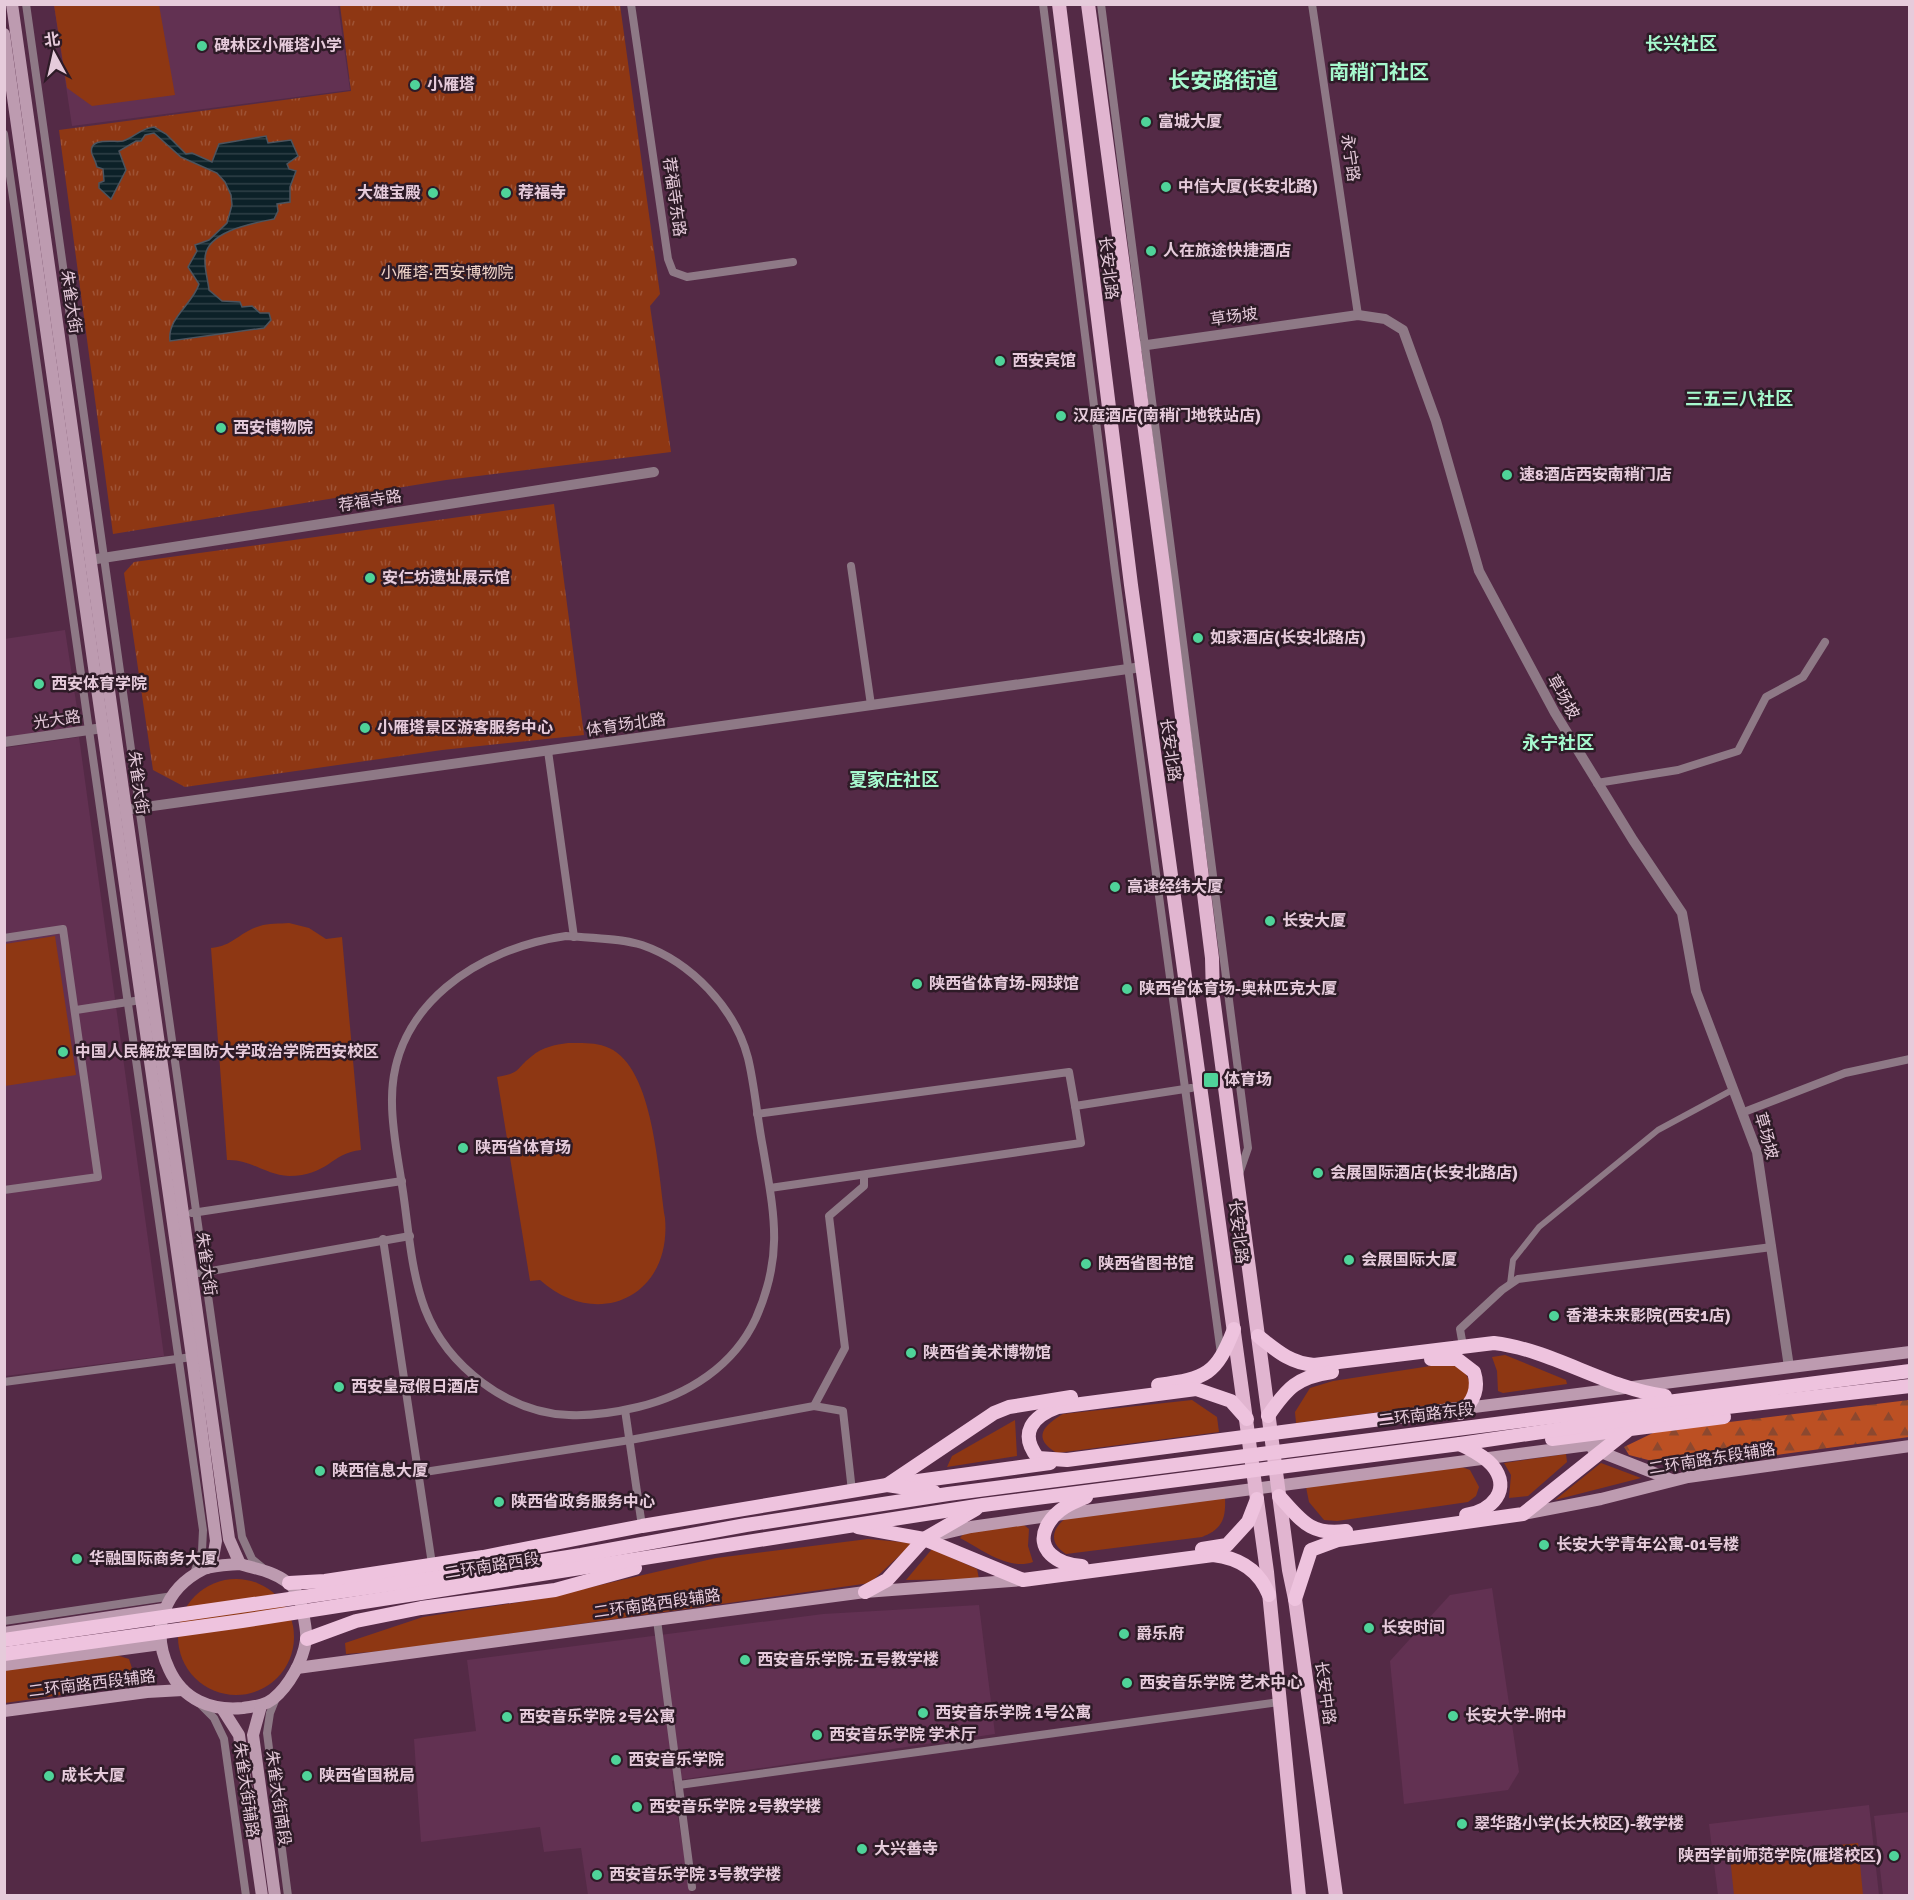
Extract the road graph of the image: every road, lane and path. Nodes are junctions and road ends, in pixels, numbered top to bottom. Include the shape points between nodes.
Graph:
1 (12, 4) edge
2 (26, 4) edge
3 (632, 4) edge
4 (1043, 4) edge
5 (1059, 4) edge
6 (1088, 4) edge
7 (1101, 4) edge
8 (1312, 4) edge
9 (4, 34) edge
10 (4, 134) edge
11 (792, 261) dead end
12 (1358, 315) junction
13 (1140, 346) junction
14 (654, 472) dead end
15 (104, 558) junction
16 (90, 560) junction
17 (851, 566) dead end
18 (1825, 642) dead end
19 (1135, 668) junction
20 (871, 705) junction
21 (101, 728) junction
22 (4, 742) edge
23 (548, 751) junction
24 (1597, 783) junction
25 (139, 808) junction
26 (120, 810) junction
27 (574, 936) junction
28 (4, 938) edge
29 (134, 1001) junction
30 (75, 1010) junction
31 (1910, 1059) edge
32 (1193, 1087) junction
33 (1734, 1089) junction
34 (1075, 1106) junction
35 (1744, 1112) junction
36 (757, 1114) junction
37 (864, 1175) junction
38 (402, 1181) junction
39 (770, 1188) junction
40 (4, 1190) edge
41 (196, 1213) junction
42 (183, 1215) junction
43 (410, 1236) junction
44 (383, 1239) junction
45 (1772, 1247) junction
46 (205, 1272) junction
47 (191, 1275) junction
48 (1510, 1284) junction
49 (1234, 1329) junction
50 (1258, 1336) junction
51 (1462, 1346) junction
52 (1910, 1352) edge
53 (185, 1358) junction
54 (1222, 1359) junction
55 (1790, 1367) junction
56 (1910, 1371) edge
57 (4, 1382) edge
58 (1910, 1386) edge
59 (1622, 1387) junction
60 (1910, 1394) edge
61 (1684, 1399) junction
62 (814, 1406) junction
63 (1729, 1407) junction
64 (1466, 1408) junction
65 (625, 1410) junction
66 (1268, 1416) junction
67 (1247, 1419) junction
68 (1690, 1421) junction
69 (1629, 1430) junction
70 (1430, 1431) junction
71 (630, 1440) junction
72 (1611, 1442) junction
73 (1463, 1445) junction
74 (1584, 1446) junction
75 (1910, 1446) edge
76 (1599, 1452) junction
77 (1485, 1458) junction
78 (1067, 1460) junction
79 (418, 1473) junction
80 (1673, 1480) junction
81 (887, 1485) junction
82 (1109, 1488) junction
83 (852, 1491) junction
84 (948, 1494) junction
85 (1279, 1496) junction
86 (1257, 1499) junction
87 (983, 1505) junction
88 (1523, 1514) junction
89 (1055, 1515) junction
90 (746, 1525) junction
91 (847, 1525) junction
92 (642, 1526) junction
93 (924, 1539) junction
94 (704, 1550) junction
95 (483, 1557) junction
96 (582, 1562) junction
97 (240, 1564) junction
98 (432, 1564) junction
99 (207, 1568) junction
100 (268, 1571) junction
101 (190, 1580) junction
102 (1023, 1580) junction
103 (289, 1583) junction
104 (865, 1592) junction
105 (1269, 1595) junction
106 (173, 1596) junction
107 (1296, 1599) junction
108 (164, 1610) junction
109 (657, 1620) junction
110 (4, 1621) edge
111 (4, 1633) edge
112 (307, 1639) junction
113 (4, 1640) edge
114 (161, 1644) junction
115 (4, 1654) edge
116 (4, 1665) edge
117 (297, 1668) junction
118 (282, 1689) junction
119 (183, 1690) junction
120 (195, 1699) junction
121 (1279, 1702) junction
122 (261, 1706) junction
123 (223, 1710) junction
124 (4, 1711) edge
125 (679, 1785) junction
126 (692, 1887) dead end
127 (246, 1896) edge
128 (262, 1896) edge
129 (275, 1896) edge
130 (288, 1896) edge
131 (1299, 1896) edge
132 (1336, 1896) edge

1 - 16 main road, 朱雀大街
2 - 15 street
3 - 11 street, 荐福寺东路 via 673,272 687,277
4 - 19 street
5 - 19 main road, 长安北路
6 - 13 main road, 长安北路
7 - 13 street
8 - 12 street, 永宁路
9 - 21 main road, 朱雀大街
10 - 21 street
12 - 13 street, 草场坡
12 - 24 street, 草场坡 via 1385,320 1403,330 1436,421 1479,571 1554,713
13 - 50 main road, 长安北路 via 1212,958 1212,997
14 - 15 street, 荐福寺路
15 - 16 street, 荐福寺路
15 - 25 street
16 - 21 main road, 朱雀大街
17 - 20 street
18 - 24 street via 1803,677 1766,697 1738,751 1678,770
19 - 20 street, 体育场北路
19 - 32 main road, 长安北路
20 - 23 street, 体育场北路
21 - 22 street, 光大路
21 - 26 main road, 朱雀大街
21 - 29 street
23 - 25 street, 体育场北路
23 - 27 street
24 - 33 street, 草场坡 via 1682,913 1696,991
25 - 26 street, 体育场北路
25 - 41 street
26 - 29 main road, 朱雀大街
26 - 42 main road, 朱雀大街
27 - 36 street via 642,945 679,964 710,989 747,1056
27 - 38 street via 538,940 491,957 443,989 421,1014 401,1049 393,1079 392,1103
28 - 30 street via 63,929
29 - 30 street
29 - 53 main road, 朱雀大街
30 - 40 street via 98,1178
31 - 35 street via 1845,1073
32 - 34 street
32 - 49 main road, 长安北路
32 - 54 street
33 - 35 street, 草场坡
33 - 48 street via 1658,1130 1539,1227 1513,1260
34 - 36 street via 1069,1072
34 - 37 street via 1081,1143
35 - 45 street, 草场坡 via 1759,1161
36 - 39 street
37 - 39 street
37 - 62 street via 864,1186 829,1216 844,1348
38 - 41 street
38 - 43 street
39 - 65 street via 775,1257 767,1292 744,1339 700,1384 662,1402
41 - 42 street
41 - 46 street
42 - 47 main road, 朱雀大街
43 - 44 street
43 - 65 street via 425,1310 462,1366 519,1404 568,1415
44 - 46 street
44 - 79 street
45 - 48 street via 1518,1279
45 - 55 street, 草场坡
46 - 47 street
46 - 100 street via 242,1537 252,1559
47 - 97 main road, 朱雀大街 via 229,1539
48 - 51 street via 1460,1329
49 - 54 highway
49 - 67 main road, 长安北路
50 - 51 highway via 1285,1357 1314,1365
50 - 66 main road, 长安北路
51 - 59 highway via 1513,1345
52 - 55 main road
53 - 57 street
53 - 99 main road, 朱雀大街 via 216,1541
53 - 101 street via 204,1542
54 - 81 highway via 1200,1376 1184,1381 1009,1407 994,1413
55 - 59 main road
56 - 61 highway, 二环南路东段
58 - 63 highway, 二环南路东段
59 - 61 highway
59 - 64 main road
60 - 68 highway
61 - 70 highway, 二环南路东段
62 - 71 street
62 - 83 street via 843,1411
63 - 68 highway
63 - 73 highway, 二环南路东段
64 - 66 highway via 1476,1390 1473,1372 1457,1359 1447,1357 1316,1374 1284,1393
64 - 70 highway
64 - 78 highway
65 - 71 street
66 - 85 main road, 长安北路
67 - 78 highway via 1231,1401 1196,1389 1058,1407 1033,1421 1029,1434 1031,1449 1038,1458
67 - 86 main road, 长安北路
68 - 69 highway
69 - 72 highway
69 - 73 highway
70 - 84 highway, 二环南路东段
71 - 79 street
71 - 92 street
72 - 74 main road
72 - 76 highway
73 - 77 highway
73 - 82 highway, 二环南路东段
74 - 76 main road
74 - 77 main road
75 - 80 main road, 二环南路东段辅路
76 - 80 main road
76 - 88 highway
77 - 85 highway via 1497,1472 1500,1490 1493,1504 1474,1514 1320,1533 1302,1521
77 - 89 main road
78 - 81 highway
79 - 98 street
80 - 88 main road, 二环南路东段辅路
81 - 83 highway
81 - 84 highway
82 - 87 highway, 二环南路东段
82 - 89 highway via 1067,1504
83 - 92 highway
84 - 90 highway, 二环南路西段
85 - 107 main road, 长安中路 via 1288,1570
86 - 89 highway via 1248,1522 1227,1545 1083,1566 1065,1566 1051,1557 1045,1540 1047,1526
86 - 105 main road
87 - 91 highway, 二环南路西段
87 - 93 highway
88 - 107 highway via 1324,1544 1311,1550
89 - 93 main road via 971,1527
90 - 95 highway
90 - 96 highway, 二环南路西段
91 - 93 highway
91 - 94 highway, 二环南路西段
92 - 95 highway
93 - 102 highway
93 - 104 highway via 887,1580
94 - 96 highway, 二环南路西段
94 - 112 highway via 555,1590 356,1621
95 - 98 highway
96 - 113 highway, 二环南路西段
96 - 115 highway, 二环南路西段
97 - 99 main road
97 - 100 main road
98 - 103 highway
99 - 101 main road
100 - 103 main road
101 - 106 main road
102 - 104 main road, 二环南路西段辅路
102 - 105 highway via 1213,1555 1231,1557 1262,1578
103 - 112 main road via 302,1604
104 - 109 main road, 二环南路西段辅路
105 - 121 main road
106 - 108 main road
106 - 110 street
107 - 132 main road, 长安中路
108 - 111 main road
108 - 114 main road
109 - 117 main road, 二环南路西段辅路
109 - 125 street
112 - 117 main road
114 - 116 main road
114 - 119 main road via 176,1684
117 - 118 main road
118 - 122 main road
118 - 130 street, 朱雀大街辅路 via 270,1713 267,1733
119 - 120 main road
119 - 124 main road, 二环南路西段辅路
120 - 123 main road
120 - 127 street, 朱雀大街辅路 via 214,1718 224,1739
121 - 125 street
121 - 131 main road
122 - 123 main road
122 - 129 main road, 朱雀大街南段 via 253,1734
123 - 128 main road, 朱雀大街南段 via 239,1736
125 - 126 street

